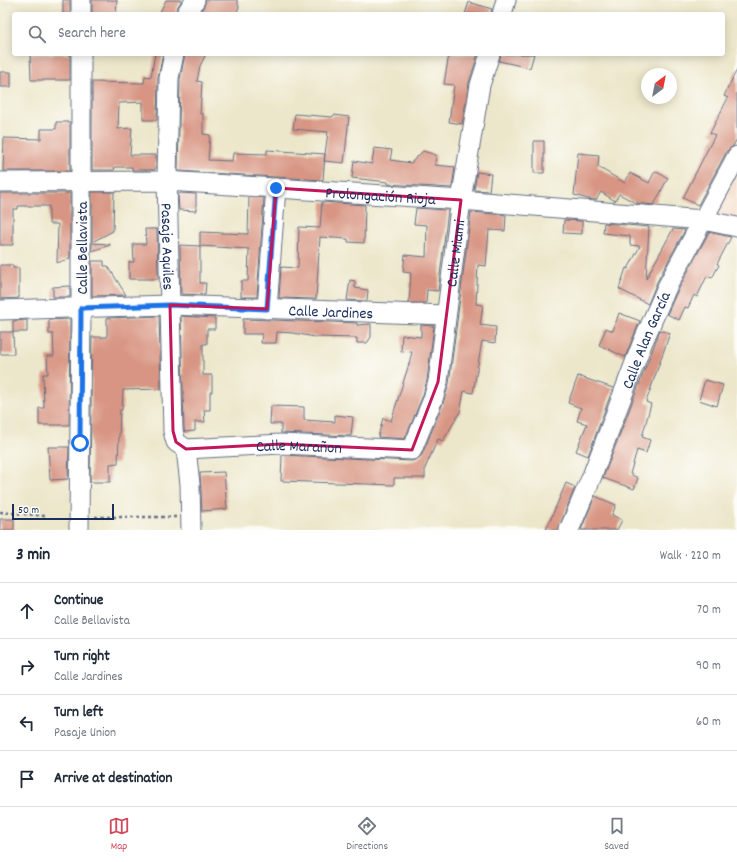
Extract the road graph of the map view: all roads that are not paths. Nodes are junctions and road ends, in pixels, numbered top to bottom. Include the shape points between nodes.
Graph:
1 (81, 0) edge
2 (194, 0) edge
3 (506, 0) edge
4 (81, 12) edge
5 (187, 12) edge
6 (503, 12) edge
7 (81, 56) edge
8 (174, 56) edge
9 (489, 56) edge
10 (737, 156) edge
11 (167, 181) junction
12 (0, 182) edge
13 (82, 182) junction
14 (276, 188) junction
15 (461, 200) junction
16 (703, 220) junction
17 (737, 227) edge
18 (170, 305) junction
19 (81, 308) junction
20 (267, 309) junction
21 (0, 310) edge
22 (446, 315) junction
23 (412, 450) joint
24 (189, 451) junction
25 (191, 524) edge
26 (79, 530) edge
27 (569, 530) edge

1 - 4 street
2 - 5 street
3 - 6 street
7 - 13 street, Calle Bellavista
8 - 11 street, Pasaje Aquiles via 169,78
9 - 15 street, Calle Miami via 480,85
10 - 16 street, Calle Alan García
11 - 13 street, Prolongación Rioja
11 - 14 street, Prolongación Rioja
11 - 18 street, Pasaje Aquiles
12 - 13 street, Prolongación Rioja
13 - 19 street, Calle Bellavista
14 - 15 street, Prolongación Rioja
14 - 20 street
15 - 16 street, Prolongación Rioja
15 - 22 street, Calle Miami
16 - 17 street, Prolongación Rioja
16 - 27 street, Calle Alan García via 667,287 642,344
18 - 19 street, Calle Jardines
18 - 20 street, Calle Jardines
18 - 24 street, Pasaje Aquiles via 173,431 176,442
19 - 21 street, Calle Jardines
19 - 26 street, Calle Bellavista
20 - 22 street, Calle Jardines
22 - 23 street, Calle Miami via 438,382
23 - 24 street, Calle Marañon via 272,445
24 - 25 street

